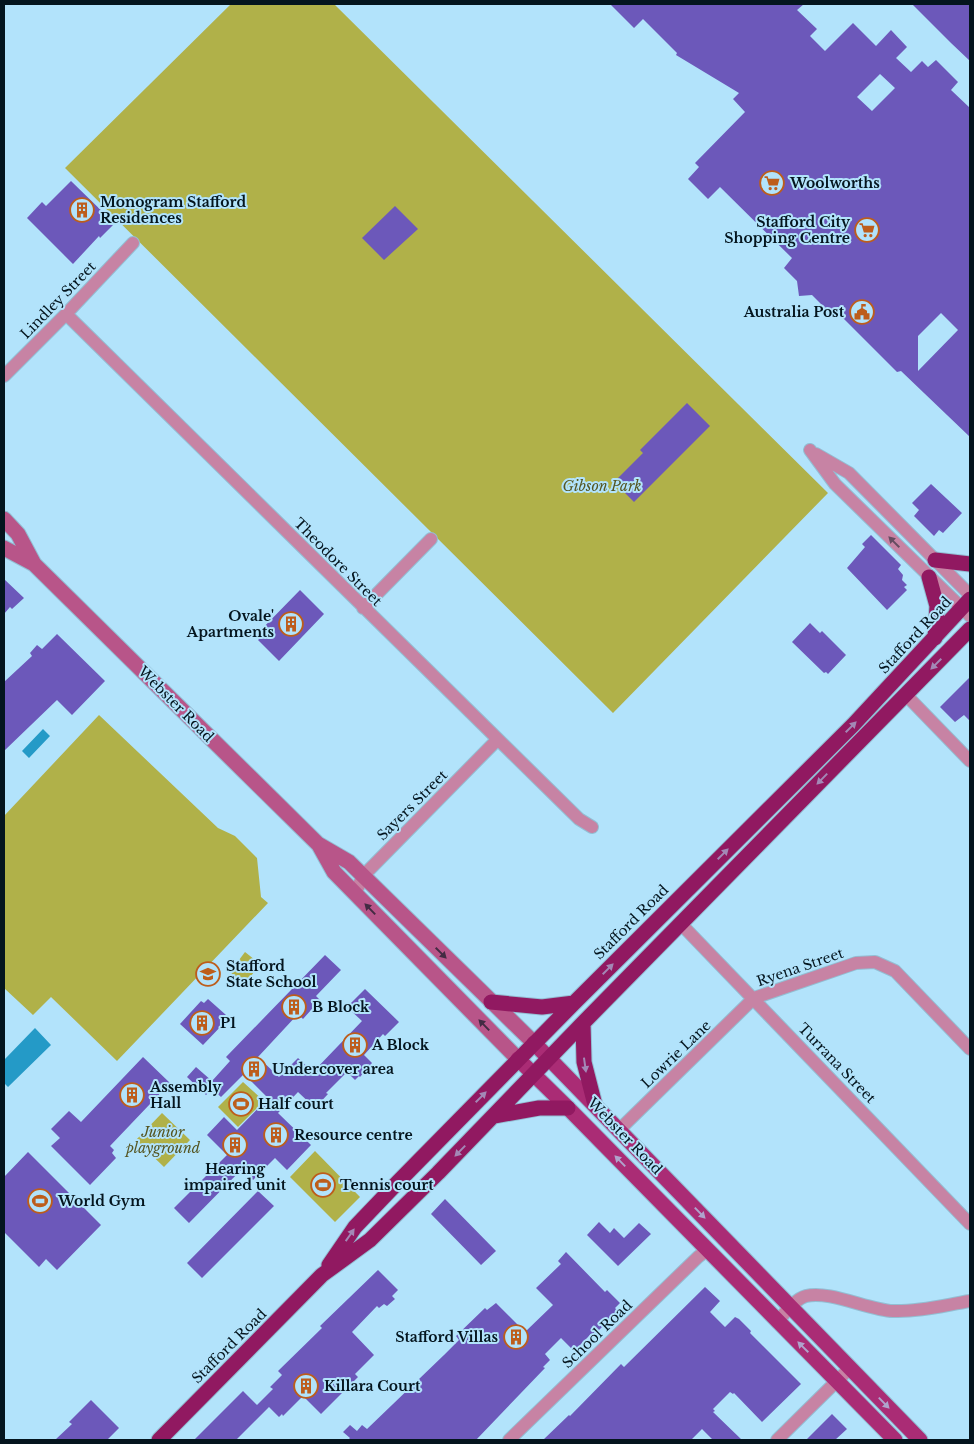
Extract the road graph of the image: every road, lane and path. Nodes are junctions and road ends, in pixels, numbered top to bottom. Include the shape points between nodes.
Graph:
1 (133, 243) dead end
2 (66, 314) junction
3 (4, 376) edge
4 (4, 519) edge
5 (432, 540) dead end
6 (4, 548) edge
7 (935, 560) junction
8 (34, 564) junction
9 (970, 564) edge
10 (929, 577) junction
11 (970, 595) edge
12 (363, 608) junction
13 (967, 608) edge
14 (970, 629) edge
15 (935, 638) junction
16 (906, 694) junction
17 (497, 740) junction
18 (970, 761) edge
19 (592, 828) dead end
20 (318, 844) junction
21 (363, 876) junction
22 (355, 894) junction
23 (680, 923) junction
24 (754, 998) junction
25 (491, 1002) junction
26 (574, 1003) junction
27 (583, 1023) junction
28 (534, 1044) junction
29 (970, 1049) edge
30 (518, 1059) junction
31 (549, 1059) junction
32 (534, 1074) junction
33 (594, 1105) junction
34 (568, 1108) junction
35 (494, 1116) junction
36 (619, 1130) junction
37 (970, 1224) edge
38 (707, 1250) junction
39 (322, 1275) junction
40 (970, 1301) edge
41 (792, 1307) junction
42 (778, 1322) junction
43 (850, 1368) junction
44 (837, 1381) junction
45 (159, 1440) edge
46 (509, 1440) edge
47 (776, 1440) edge
48 (895, 1440) edge
49 (920, 1440) edge

1 - 2 street, Lindley Street
2 - 3 street, Lindley Street
2 - 12 street, Theodore Street
4 - 8 main road, Webster Road via 18,534
5 - 12 street
6 - 8 main road, Webster Road
7 - 9 highway
10 -> 7 street via 835,484 810,450 849,473
7 - 11 street
8 - 20 main road, Webster Road
10 - 13 street
10 - 15 highway via 937,606
12 - 17 street, Theodore Street
13 - 15 highway, Stafford Road
14 -> 16 highway, Stafford Road
26 -> 15 highway, Stafford Road via 853,725
16 - 18 street
16 -> 23 highway, Stafford Road
17 - 19 street, Theodore Street
17 - 21 street, Sayers Street
20 - 21 main road, Webster Road via 349,862
20 - 22 main road, Webster Road via 334,872
21 - 22 street, Sayers Street
21 -> 25 main road, Webster Road
30 -> 22 main road, Webster Road
23 - 24 street, Turrana Street
23 - 27 highway, Stafford Road
24 - 29 street, Ryena Street via 856,963 875,962 895,971
24 - 36 street, Lowrie Lane
24 - 37 street, Turrana Street
25 - 26 highway via 542,1008
25 - 28 main road, Webster Road
26 - 28 highway, Stafford Road
27 - 31 highway, Stafford Road
27 -> 33 highway via 584,1062
28 - 30 highway, Stafford Road
28 - 31 main road, Webster Road
30 - 32 main road, Webster Road
39 -> 30 highway, Stafford Road via 355,1227
31 - 32 highway, Stafford Road
31 - 33 main road, Webster Road
32 - 34 main road, Webster Road
32 - 35 highway, Stafford Road
33 - 36 main road, Webster Road
34 - 35 highway via 539,1108
38 -> 34 main road, Webster Road
35 -> 39 highway, Stafford Road via 370,1240
36 -> 41 main road, Webster Road
38 - 42 main road, Webster Road
38 - 46 street, School Road
39 - 45 highway, Stafford Road
40 - 41 street via 893,1311 811,1295
41 - 42 street
41 - 43 main road, Webster Road
44 -> 42 main road, Webster Road
43 - 44 street
43 -> 49 main road, Webster Road
44 - 47 street
44 - 48 main road, Webster Road

